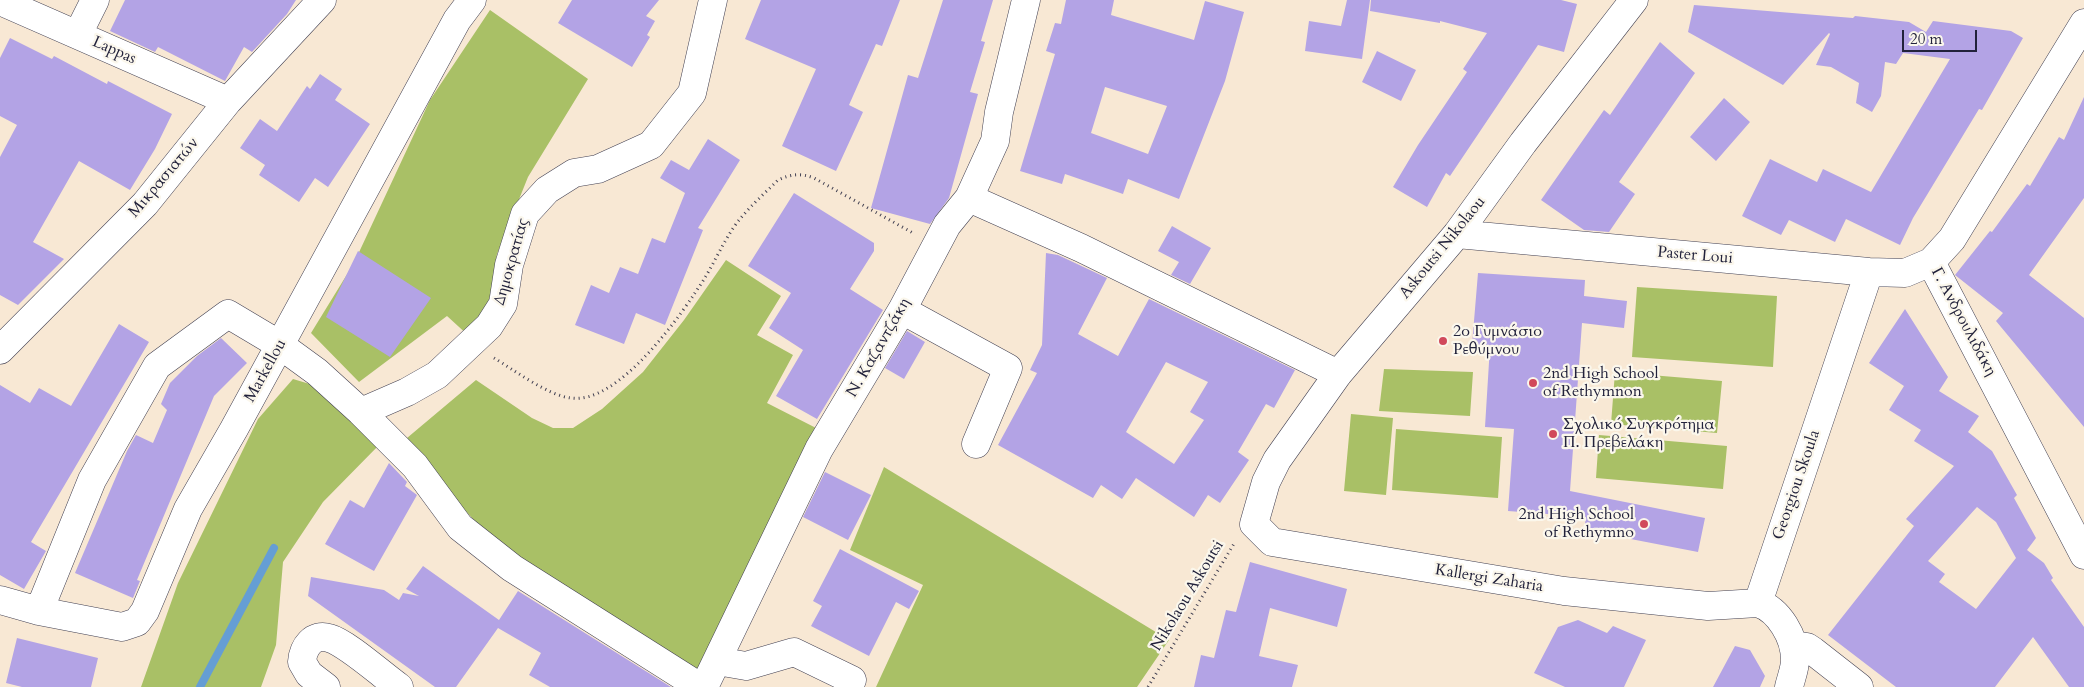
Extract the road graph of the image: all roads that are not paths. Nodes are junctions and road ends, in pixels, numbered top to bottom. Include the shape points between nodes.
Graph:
1 (94, 0) edge
2 (322, 0) edge
3 (472, 0) edge
4 (714, 0) edge
5 (1026, 0) edge
6 (1634, 0) edge
7 (0, 1) edge
8 (2084, 22) edge
9 (78, 34) junction
10 (228, 101) junction
11 (969, 198) junction
12 (1457, 234) junction
13 (1931, 262) junction
14 (1869, 272) junction
15 (902, 310) junction
16 (280, 345) junction
17 (0, 350) edge
18 (1338, 374) junction
19 (361, 412) junction
20 (976, 444) dead end
21 (1257, 512) joint
22 (2084, 556) edge
23 (0, 600) edge
24 (1758, 603) junction
25 (39, 611) junction
26 (1793, 645) junction
27 (718, 661) junction
28 (852, 680) dead end
29 (312, 683) edge
30 (398, 687) edge
31 (700, 687) edge
32 (704, 687) edge
33 (1789, 687) edge
34 (1859, 687) edge

1 - 9 street
2 - 10 street, Μικρασιατών
3 - 16 street, Markellou via 457,20
4 - 19 street, Δημοκρατίας via 692,93 651,145 598,169 574,173 547,190 525,214 509,265 503,304 489,326 437,375
5 - 11 street, Ν. Καζαντζάκη via 995,140
6 - 12 street, Askoutsi Nikolaou
7 - 9 street, Lappas
8 - 13 street, Γ. Ανδρουλιδάκη via 1952,239
9 - 10 street, Lappas
10 - 17 street, Μικρασιατών via 145,204
11 - 15 street, Ν. Καζαντζάκη via 946,226
11 - 18 street via 1082,248
12 - 14 street, Paster Loui
12 - 18 street, Askoutsi Nikolaou
13 - 14 street, Paster Loui via 1904,273
13 - 22 street, Γ. Ανδρουλιδάκη
14 - 24 street, Georgiou Skoula
15 - 20 street via 1008,368
15 - 27 street, Ν. Καζαντζάκη via 819,449
16 - 19 street via 317,372
16 - 25 street, Markellou via 188,509 145,611 137,622 122,627
16 - 25 street via 228,314 157,366 92,480
18 - 21 street, Askoutsi Nikolaou via 1277,460
19 - 31 street via 415,466 460,527 512,568
21 - 24 street, Kallergi Zaharia via 1272,542 1564,591 1708,606
23 - 25 street, Markellou
24 - 26 street via 1778,616
26 - 33 street via 1794,665
26 - 34 street via 1813,650
27 - 28 street via 746,666 794,652
27 - 32 street, Ν. Καζαντζάκη
29 - 30 street via 302,662 305,647 311,641 326,637 342,644

